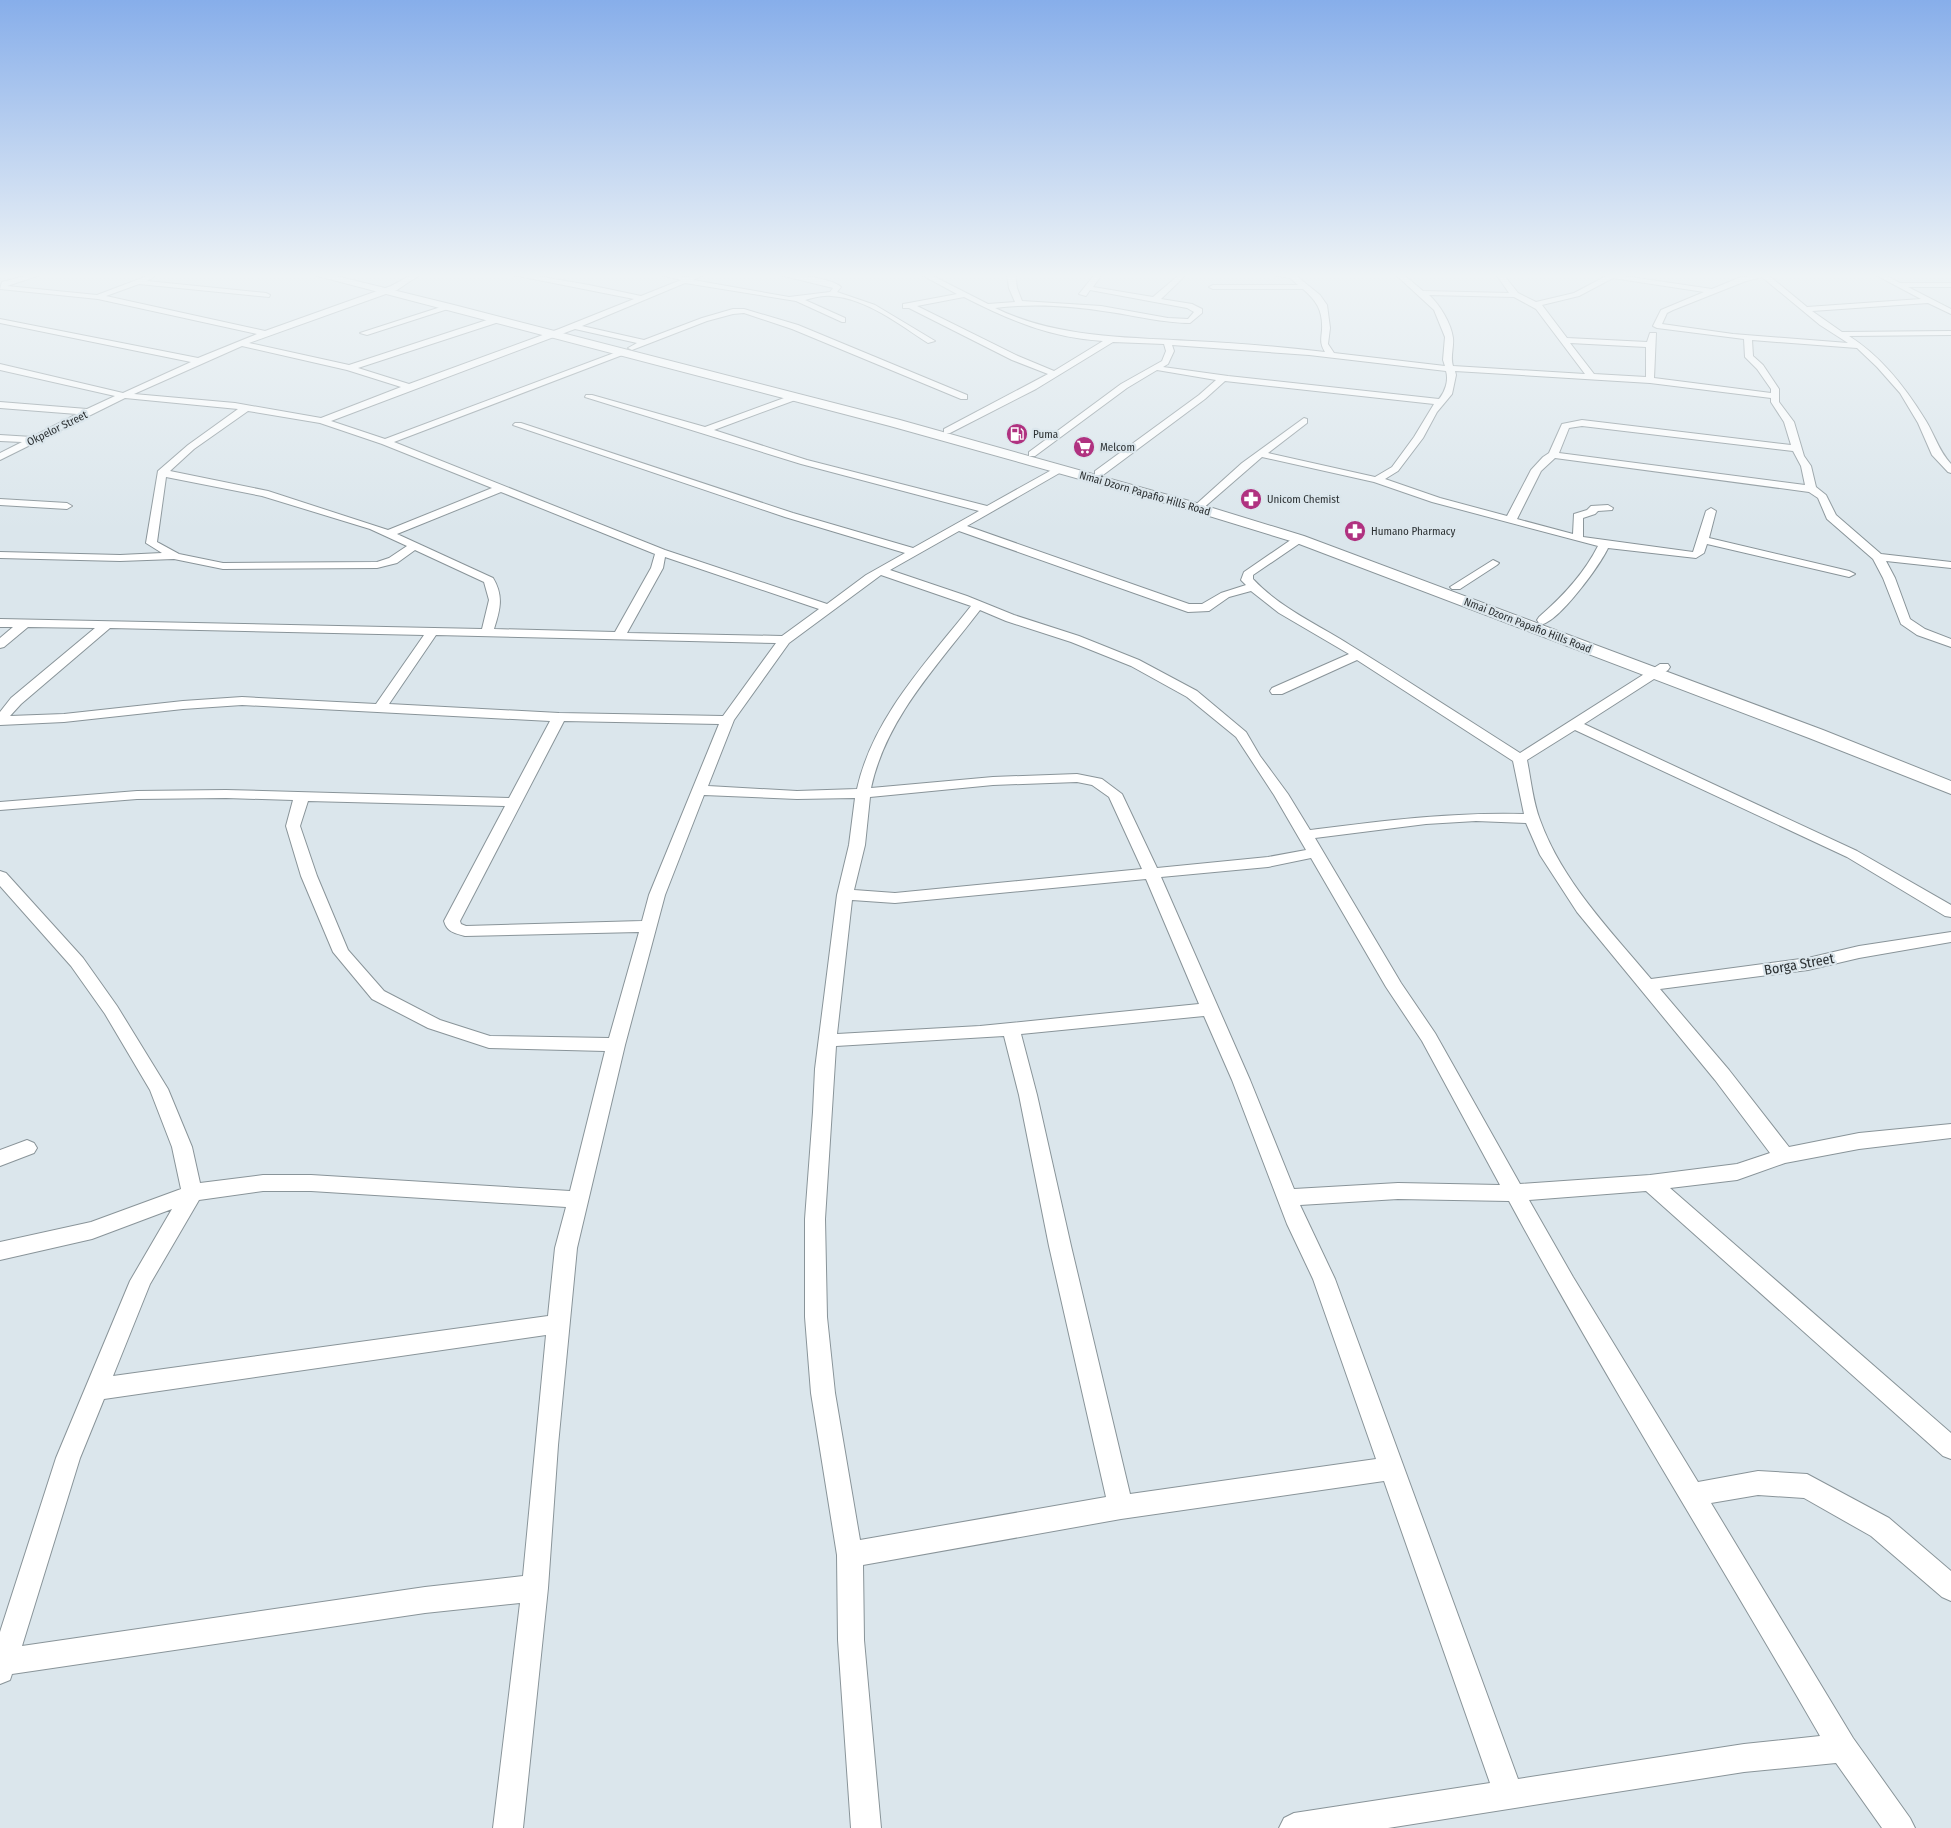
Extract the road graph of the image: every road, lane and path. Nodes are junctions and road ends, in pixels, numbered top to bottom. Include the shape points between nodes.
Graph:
1 (191, 359) edge
2 (203, 359) edge
3 (311, 359) edge
4 (376, 359) edge
5 (483, 359) edge
6 (603, 359) edge
7 (660, 359) edge
8 (664, 359) edge
9 (873, 359) edge
10 (1018, 359) edge
11 (1078, 359) edge
12 (1167, 359) edge
13 (1357, 359) edge
14 (1449, 359) edge
15 (1579, 359) edge
16 (1650, 359) edge
17 (1751, 359) edge
18 (1873, 359) edge
19 (199, 361) junction
20 (0, 367) edge
21 (349, 368) junction
22 (1157, 368) junction
23 (1450, 368) junction
24 (1055, 374) junction
25 (1591, 376) junction
26 (1222, 379) junction
27 (1650, 380) junction
28 (408, 387) junction
29 (126, 396) junction
30 (1775, 396) junction
31 (589, 397) dead end
32 (795, 397) junction
33 (964, 397) dead end
34 (1441, 402) junction
35 (0, 405) edge
36 (246, 408) junction
37 (88, 412) junction
38 (1304, 421) dead end
39 (322, 422) junction
40 (518, 425) dead end
41 (705, 430) junction
42 (947, 431) junction
43 (0, 438) edge
44 (32, 440) junction
45 (385, 442) junction
46 (1797, 449) junction
47 (1032, 454) junction
48 (1261, 454) junction
49 (1553, 455) junction
50 (0, 457) edge
51 (1060, 469) junction
52 (1951, 470) edge
53 (162, 473) junction
54 (1099, 473) junction
55 (1377, 480) junction
56 (502, 488) junction
57 (1811, 489) junction
58 (0, 502) edge
59 (1200, 505) junction
60 (67, 506) dead end
61 (1608, 508) dead end
62 (988, 510) junction
63 (1711, 510) dead end
64 (1511, 520) junction
65 (958, 527) junction
66 (389, 533) junction
67 (1299, 539) junction
68 (1578, 539) junction
69 (1703, 540) junction
70 (415, 545) junction
71 (1604, 545) junction
72 (661, 552) junction
73 (914, 552) junction
74 (0, 555) edge
75 (175, 556) junction
76 (1878, 557) junction
77 (1493, 563) dead end
78 (1951, 565) edge
79 (880, 571) junction
80 (1849, 574) dead end
81 (1252, 587) junction
82 (1456, 587) junction
83 (978, 605) junction
84 (828, 608) junction
85 (1543, 620) junction
86 (0, 623) edge
87 (25, 623) junction
88 (107, 624) junction
89 (433, 632) junction
90 (487, 633) junction
91 (619, 636) junction
92 (785, 640) junction
93 (1951, 643) edge
94 (0, 644) edge
95 (1358, 655) junction
96 (1660, 670) junction
97 (1276, 691) dead end
98 (380, 708) junction
99 (559, 717) junction
100 (727, 720) junction
101 (0, 721) edge
102 (1575, 724) junction
103 (1520, 759) junction
104 (1951, 777) edge
105 (1951, 788) edge
106 (699, 790) junction
107 (863, 793) junction
108 (302, 795) junction
109 (512, 802) junction
110 (0, 806) edge
111 (1532, 819) junction
112 (1305, 835) junction
113 (1316, 853) junction
114 (1151, 875) junction
115 (0, 876) edge
116 (845, 895) junction
117 (1951, 912) edge
118 (649, 926) junction
119 (1951, 937) edge
120 (1647, 985) junction
121 (1210, 1009) junction
122 (1011, 1029) junction
123 (828, 1040) junction
124 (616, 1045) junction
125 (1951, 1131) edge
126 (27, 1148) dead end
127 (1784, 1156) junction
128 (0, 1158) edge
129 (1650, 1183) junction
130 (192, 1193) junction
131 (1515, 1193) junction
132 (1287, 1198) junction
133 (578, 1200) junction
134 (0, 1251) edge
135 (558, 1324) junction
136 (97, 1389) junction
137 (1951, 1448) edge
138 (1391, 1468) junction
139 (1692, 1495) junction
140 (1121, 1507) junction
141 (850, 1555) junction
142 (535, 1588) junction
143 (1951, 1588) edge
144 (2, 1666) edge
145 (1843, 1748) junction
146 (1509, 1795) junction
147 (508, 1828) edge
148 (866, 1828) edge
149 (1294, 1828) edge
150 (1900, 1828) edge

1 - 19 street
2 - 19 street, Okpelor Street
3 - 21 street
4 - 21 street
5 - 28 street
6 - 45 street
7 - 32 street, Nmai Dzorn Papafio Hills Road
8 - 42 street, Nmai Dzorn Papafio Hills Road
9 - 33 street
10 - 24 street
11 - 24 street
12 - 22 street
13 - 23 street
14 - 23 street
15 - 25 street
16 - 27 street
17 - 30 street via 1765,373 1775,389
18 - 52 street via 1902,392 1923,423 1937,455
19 - 29 street, Okpelor Street
20 - 29 street
21 - 28 street
22 - 26 street
22 - 47 street via 1124,386
23 - 25 street
23 - 34 street via 1452,375 1448,394
24 - 42 street
25 - 27 street
26 - 34 street
26 - 54 street
27 - 30 street
28 - 39 street
29 - 36 street
29 - 37 street, Okpelor Street
30 - 46 street via 1774,402 1789,422
31 - 41 street
32 - 41 street
32 - 51 street, Nmai Dzorn Papafio Hills Road
34 - 55 street via 1395,468
35 - 37 street
36 - 39 street
36 - 53 street via 191,447
37 - 44 street, Okpelor Street
38 - 48 street
39 - 45 street
40 - 73 street via 789,515
41 - 62 street via 804,462
42 - 47 street, Nmai Dzorn Papafio Hills Road
43 - 44 street
44 - 50 street, Okpelor Street
45 - 56 street
46 - 49 street via 1582,423 1565,426
46 - 57 street via 1806,466
47 - 54 street, Nmai Dzorn Papafio Hills Road
48 - 55 street
48 - 59 street
49 - 57 street
49 - 64 street via 1536,470
51 - 59 street, Nmai Dzorn Papafio Hills Road
51 - 62 street
53 - 66 street via 264,493
53 - 75 street via 151,543
54 - 59 street, Nmai Dzorn Papafio Hills Road
55 - 64 street
56 - 66 street
56 - 72 street
57 - 76 street via 1822,497 1840,526
58 - 60 street
59 - 67 street, Nmai Dzorn Papafio Hills Road
59 - 82 street, Nmai Dzorn Papafio Hills Road via 1336,544
61 - 68 street via 1595,508 1578,516
62 - 65 street
63 - 69 street
64 - 68 street
65 - 73 street
65 - 81 street via 1188,608 1205,608
66 - 70 street
67 - 81 street via 1248,574 1247,580
67 - 96 street, Nmai Dzorn Papafio Hills Road
68 - 71 street
69 - 71 street via 1696,555
69 - 80 street
70 - 75 street via 389,564 377,565 223,566
70 - 90 street via 489,580 496,600
71 - 85 street via 1581,581
72 - 84 street
72 - 91 street via 657,568
73 - 79 street
74 - 75 street
76 - 78 street
76 - 93 street via 1904,620 1921,632
77 - 82 street
79 - 83 street
79 - 84 street
81 - 95 street
82 - 85 street, Nmai Dzorn Papafio Hills Road
83 - 107 street via 896,710 869,765
83 - 112 street via 1135,663 1192,694 1240,735
84 - 92 street
85 - 96 street, Nmai Dzorn Papafio Hills Road
86 - 87 street
87 - 88 street
87 - 94 street
88 - 89 street
88 - 101 street via 16,701
89 - 90 street
89 - 98 street
90 - 91 street
91 - 92 street
92 - 100 street
95 - 97 street
95 - 103 street
96 - 102 street
96 - 104 street, Nmai Dzorn Papafio Hills Road via 1822,725
96 - 105 street, Nmai Dzorn Papafio Hills Road via 1708,695
98 - 99 street
98 - 101 street via 242,701
99 - 100 street
99 - 109 street
100 - 106 street
102 - 103 street
102 - 117 street via 1852,854
103 - 111 street
106 - 107 street via 798,795
106 - 118 street via 657,895
107 - 114 street via 1024,780 1076,778 1097,782 1115,794
107 - 116 street via 857,845
108 - 109 street
108 - 110 street via 137,795
108 - 124 street via 292,826 309,876 341,952 378,995 434,1024 489,1042
109 - 118 street via 452,921 454,927 465,931
111 - 112 street via 1476,817 1426,820
111 - 120 street via 1548,855 1583,908
112 - 113 street
113 - 114 street via 1268,862
113 - 131 street via 1429,1038
114 - 116 street via 913,897
114 - 121 street
115 - 130 street via 77,962 111,1010 159,1089 182,1147
116 - 123 street
118 - 124 street
119 - 120 street, Borga Street via 1808,964
120 - 127 street
121 - 122 street
121 - 132 street
122 - 123 street
122 - 140 street
123 - 141 street via 815,1219 816,1317 823,1393
124 - 133 street
125 - 127 street via 1859,1141
126 - 128 street
127 - 129 street via 1737,1172
129 - 131 street
129 - 137 street
130 - 133 street via 239,1185 311,1183
130 - 134 street via 92,1230
130 - 136 street via 141,1281
131 - 132 street via 1398,1191
131 - 139 street via 1565,1284
132 - 138 street via 1324,1279
133 - 135 street via 566,1248
135 - 136 street
135 - 142 street
136 - 144 street via 68,1458
138 - 140 street
138 - 146 street
139 - 143 street via 1758,1483 1807,1486 1880,1527
139 - 145 street
140 - 141 street
141 - 148 street via 851,1640
142 - 144 street via 425,1600
142 - 147 street
145 - 146 street via 1744,1758
145 - 150 street
146 - 149 street

